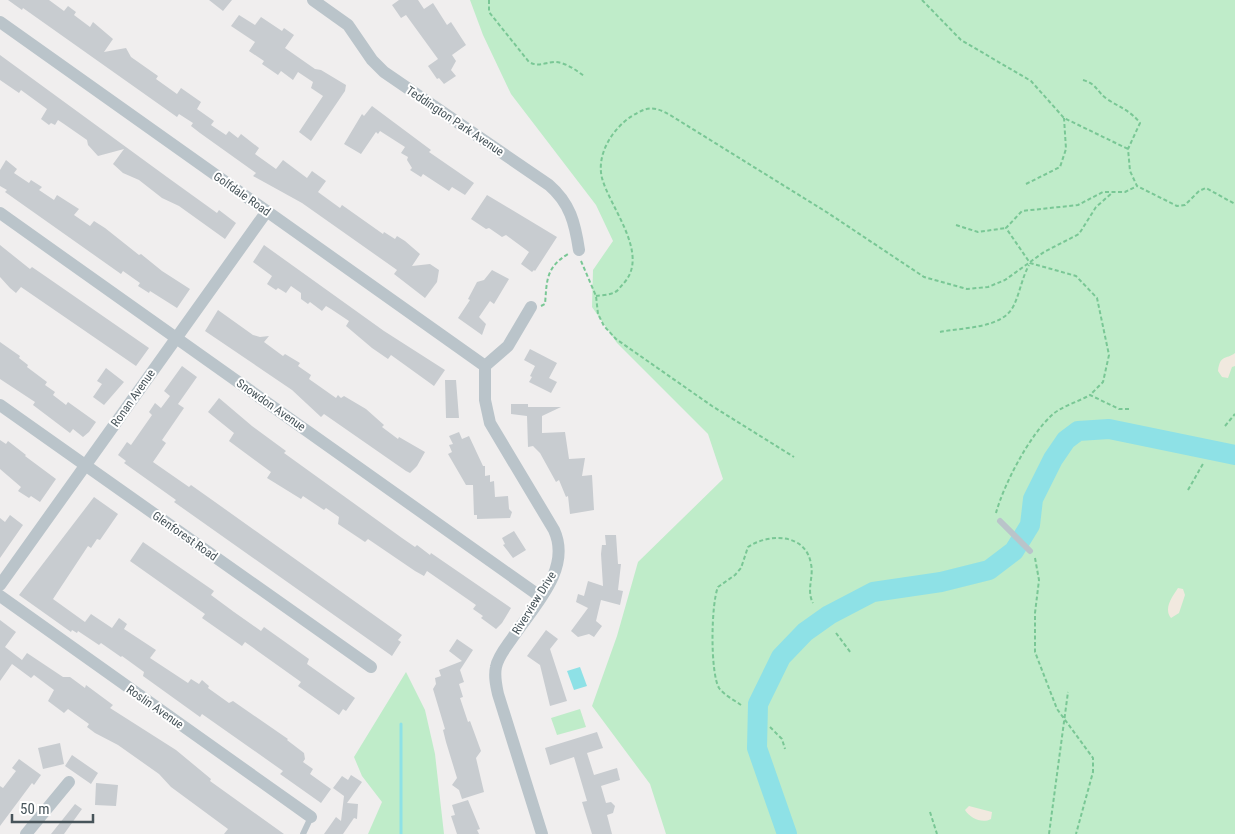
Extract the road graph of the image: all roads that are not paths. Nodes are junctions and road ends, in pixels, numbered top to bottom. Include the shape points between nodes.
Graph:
1 (313, 0) edge
2 (0, 22) edge
3 (267, 211) junction
4 (0, 213) edge
5 (579, 250) road end
6 (531, 307) road end
7 (176, 337) junction
8 (485, 366) junction
9 (0, 405) edge
10 (85, 465) junction
11 (1000, 521) road end
12 (1030, 551) road end
13 (0, 585) edge
14 (0, 596) edge
15 (541, 597) junction
16 (371, 667) dead end
17 (69, 782) dead end
18 (311, 818) joint
19 (26, 834) edge
20 (303, 834) edge
21 (542, 834) edge

1 - 5 street, Teddington Park Avenue via 348,25 384,72 549,185 563,198
2 - 3 street, Golfdale Road
3 - 7 street, Ronan Avenue
3 - 8 street, Golfdale Road
4 - 7 street, Snowdon Avenue
6 - 8 street via 508,346
7 - 10 street, Ronan Avenue
7 - 15 street, Snowdon Avenue
8 - 15 street, Riverview Drive via 490,423 554,530 560,547 555,572
9 - 10 street, Glenforest Road
10 - 13 street, Ronan Avenue
10 - 16 street, Glenforest Road
11 - 12 lane
14 - 18 street, Roslin Avenue
15 - 21 street, Riverview Drive via 502,653 495,675 498,694
17 - 19 street
18 - 20 lane

